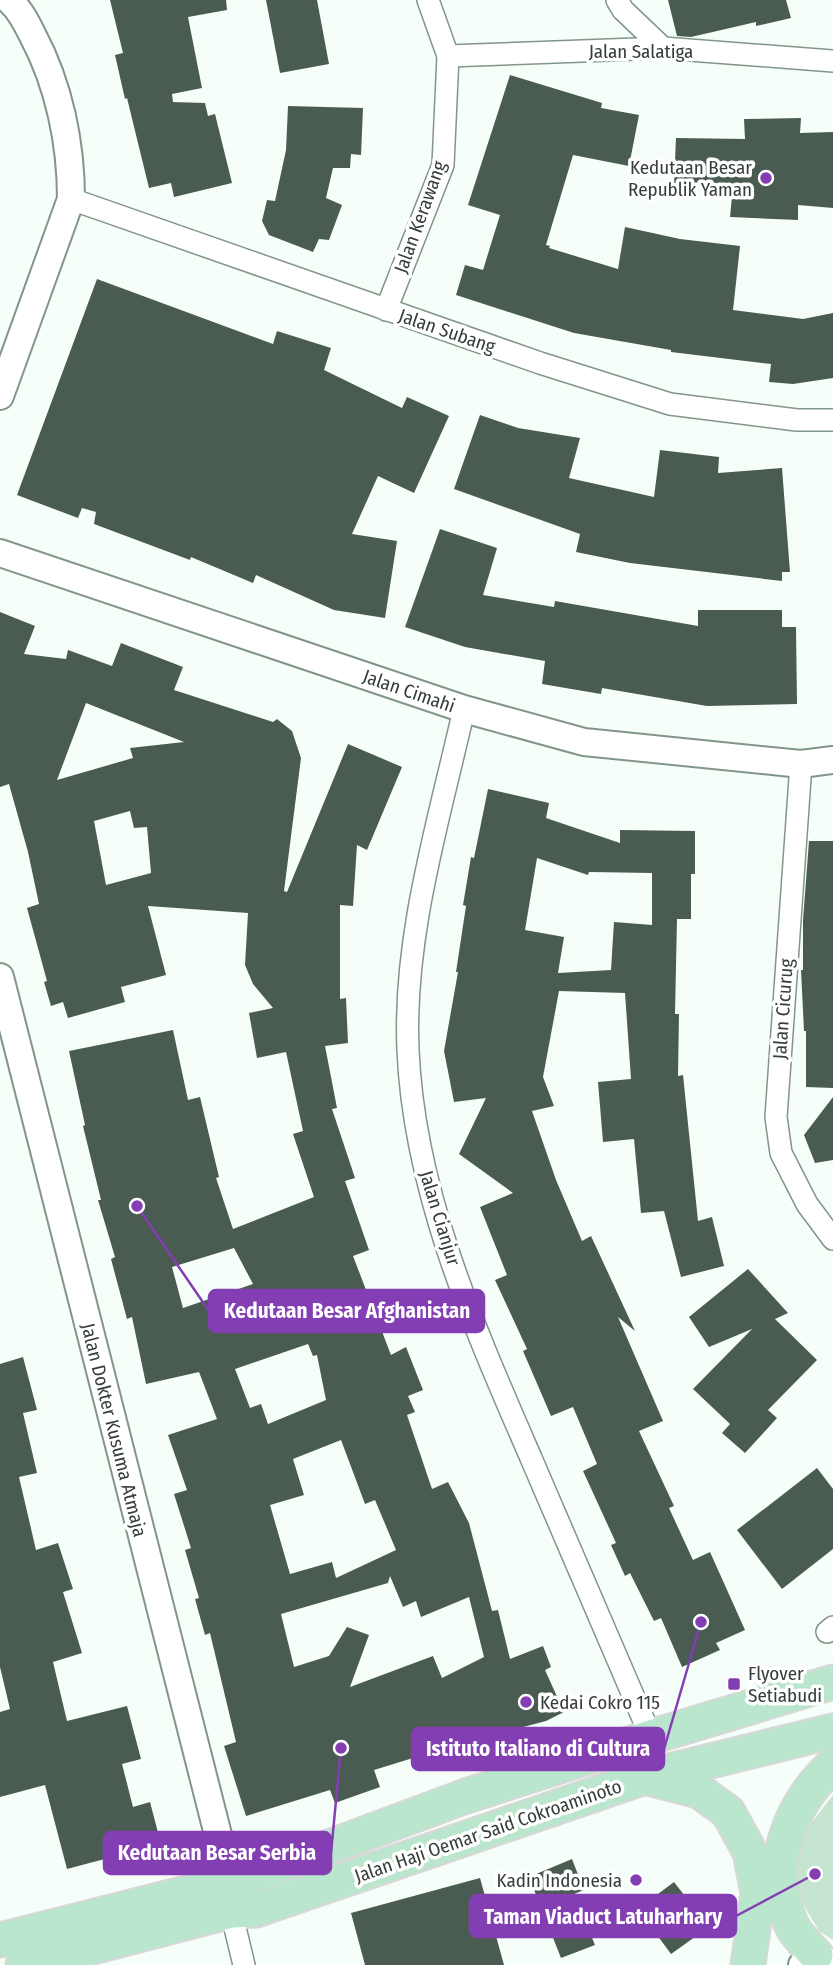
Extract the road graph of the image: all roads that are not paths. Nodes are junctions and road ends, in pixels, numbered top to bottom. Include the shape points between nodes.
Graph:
1 (428, 0) edge
2 (617, 0) edge
3 (18, 3) edge
4 (663, 48) junction
5 (448, 56) junction
6 (833, 61) edge
7 (71, 199) junction
8 (386, 310) junction
9 (1, 392) edge
10 (833, 420) edge
11 (0, 552) edge
12 (464, 709) junction
13 (833, 760) edge
14 (801, 764) junction
15 (0, 977) edge
16 (833, 1240) edge
17 (833, 1682) edge
18 (833, 1731) edge
19 (651, 1737) junction
20 (833, 1765) edge
21 (645, 1777) junction
22 (231, 1897) junction
23 (0, 1941) edge
24 (817, 1962) edge
25 (23, 1965) edge
26 (244, 1965) edge
27 (748, 1965) edge

1 - 5 street, Jalan Kerawang
2 - 4 street
3 - 7 street via 47,61 60,104 71,168
4 - 5 street, Jalan Salatiga
4 - 6 street, Jalan Salatiga
5 - 8 street, Jalan Kerawang via 443,165
7 - 8 street, Jalan Subang
7 - 9 street
8 - 10 street, Jalan Subang via 670,404 797,420
11 - 12 street, Jalan Cimahi
12 - 14 street, Jalan Cimahi via 584,742
12 - 19 street, Jalan Cianjur via 415,923 408,1051 419,1147 446,1245 488,1360
13 - 14 street, Jalan Cimahi
14 - 16 street, Jalan Cicurug via 776,1116 781,1153 807,1204
15 - 22 street, Jalan Dokter Kusuma Atmaja
17 - 19 main road, Jalan Haji Oemar Said Cokroaminoto
18 - 21 main road, Jalan Haji Oemar Said Cokroaminoto
19 - 22 main road, Jalan Haji Oemar Said Cokroaminoto via 466,1796
20 - 24 main road via 802,1800 781,1853 783,1898 793,1927
21 - 22 main road, Jalan Haji Oemar Said Cokroaminoto via 256,1910
21 - 27 main road via 699,1791 728,1812 750,1852 758,1893
22 - 23 main road, Jalan Haji Oemar Said Cokroaminoto
22 - 25 main road, Jalan Haji Oemar Said Cokroaminoto
22 - 26 street, Jalan Dokter Kusuma Atmaja

